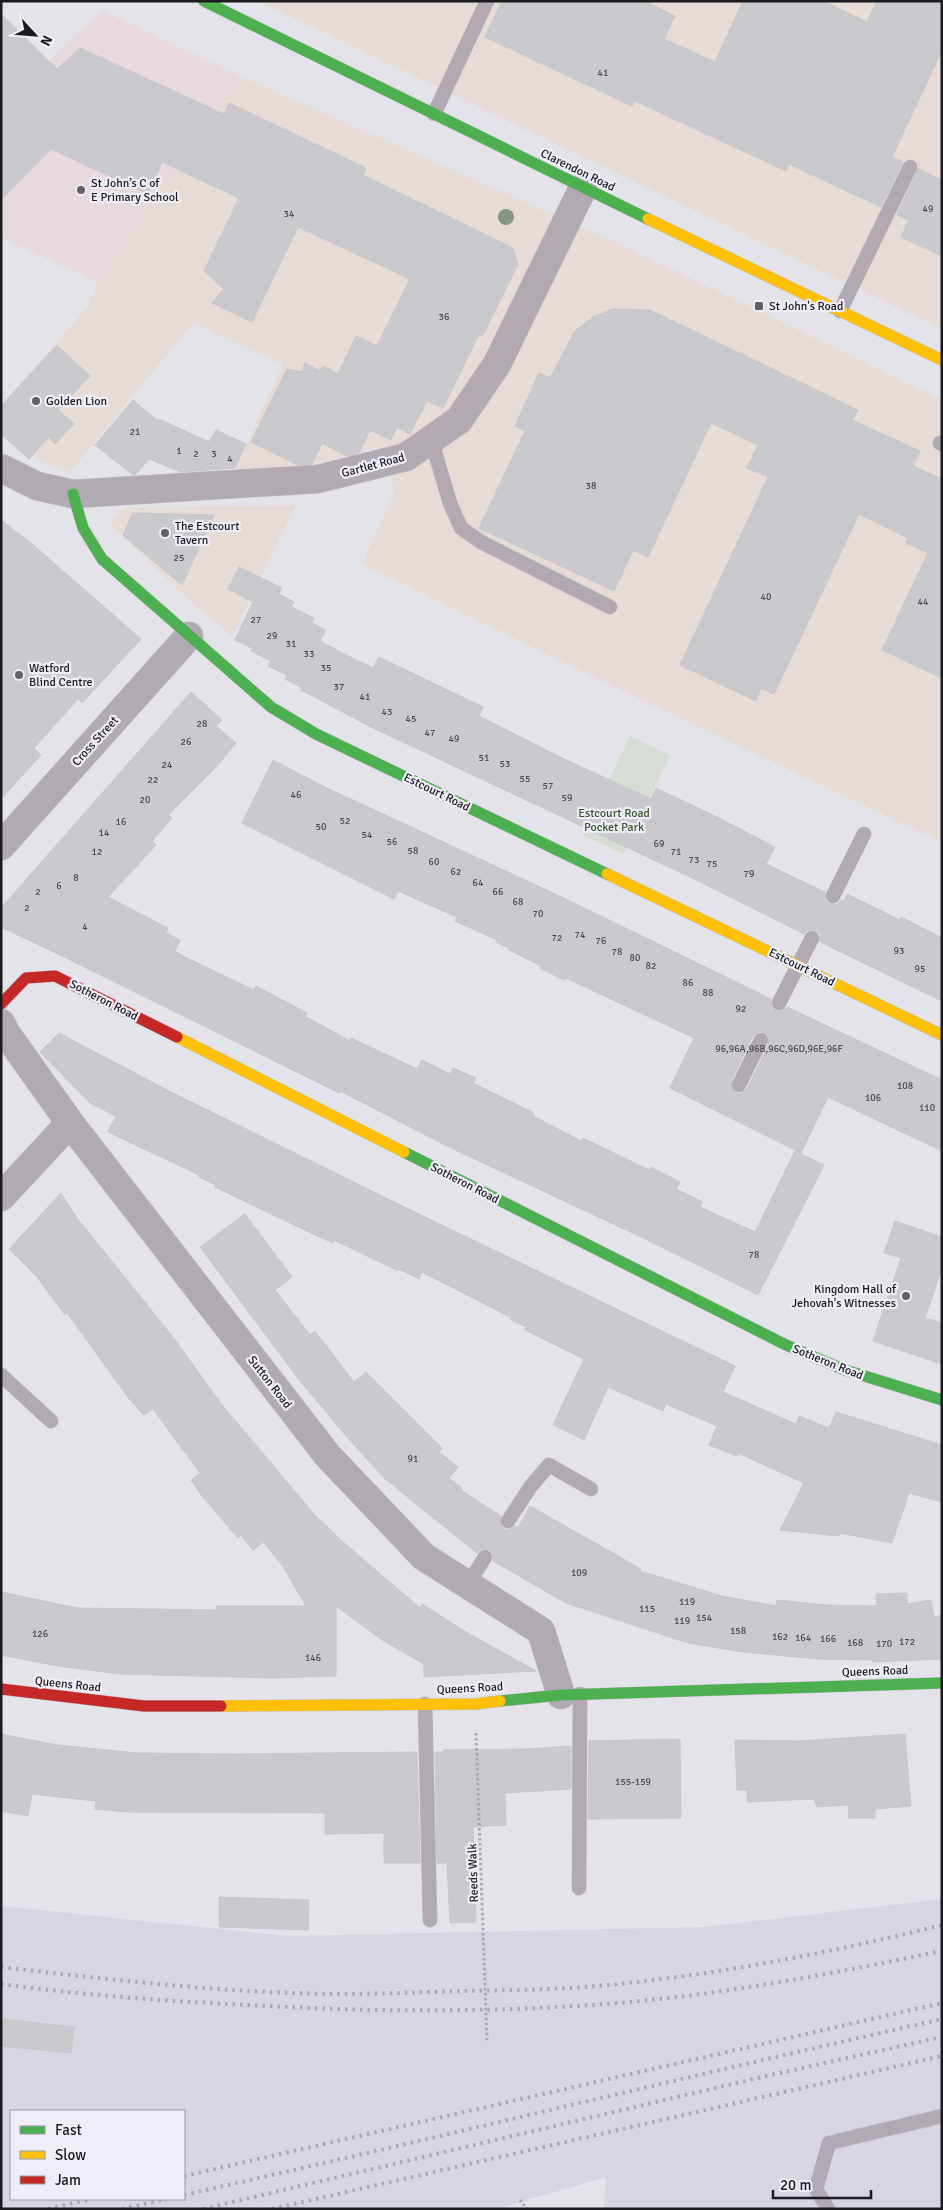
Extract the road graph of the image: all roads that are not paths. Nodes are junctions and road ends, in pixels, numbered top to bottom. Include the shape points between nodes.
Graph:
1 (204, 1) edge
2 (487, 1) edge
3 (434, 114) junction
4 (910, 167) dead end
5 (583, 188) junction
6 (840, 311) junction
7 (942, 360) edge
8 (432, 439) junction
9 (1, 468) edge
10 (74, 494) junction
11 (610, 607) dead end
12 (189, 636) junction
13 (864, 834) dead end
14 (1, 846) edge
15 (833, 896) dead end
16 (812, 938) dead end
17 (798, 966) junction
18 (779, 1003) dead end
19 (1, 1004) edge
20 (3, 1028) edge
21 (942, 1035) edge
22 (761, 1040) dead end
23 (739, 1085) dead end
24 (70, 1123) junction
25 (1, 1197) edge
26 (1, 1375) edge
27 (942, 1400) edge
28 (51, 1422) dead end
29 (591, 1489) dead end
30 (508, 1521) dead end
31 (485, 1557) dead end
32 (467, 1586) junction
33 (942, 1683) edge
34 (1, 1689) edge
35 (570, 1694) junction
36 (425, 1704) junction
37 (579, 1888) dead end
38 (430, 1920) dead end
39 (942, 2116) edge
40 (828, 2209) edge

1 - 3 street, Clarendon Road
2 - 3 lane
3 - 5 street, Clarendon Road
4 - 6 lane
5 - 6 street, Clarendon Road
5 - 8 street, Gartlet Road via 497,364 459,420
6 - 7 street, Clarendon Road
8 - 10 street, Gartlet Road via 406,457 318,479
8 - 11 lane via 450,503 461,528 482,542
9 - 10 street via 37,486
10 - 12 street, Estcourt Road via 83,528 102,559
12 - 14 street, Cross Street
12 - 17 street, Estcourt Road via 271,707 316,734
13 - 15 lane
16 - 17 lane
17 - 18 lane
17 - 21 street, Estcourt Road
19 - 27 street, Sotheron Road via 26,978 55,976 786,1345 845,1370
20 - 24 street, Sutton Road
22 - 23 lane
24 - 25 street
24 - 32 street, Sutton Road via 328,1456 424,1558
26 - 28 lane
29 - 30 lane via 549,1465
31 - 32 lane
32 - 35 street, Sutton Road via 541,1631
33 - 35 street, Queens Road
34 - 36 street, Queens Road via 144,1706
35 - 36 street, Queens Road via 475,1704
35 - 37 lane
36 - 38 lane
39 - 40 lane via 830,2143 816,2189

